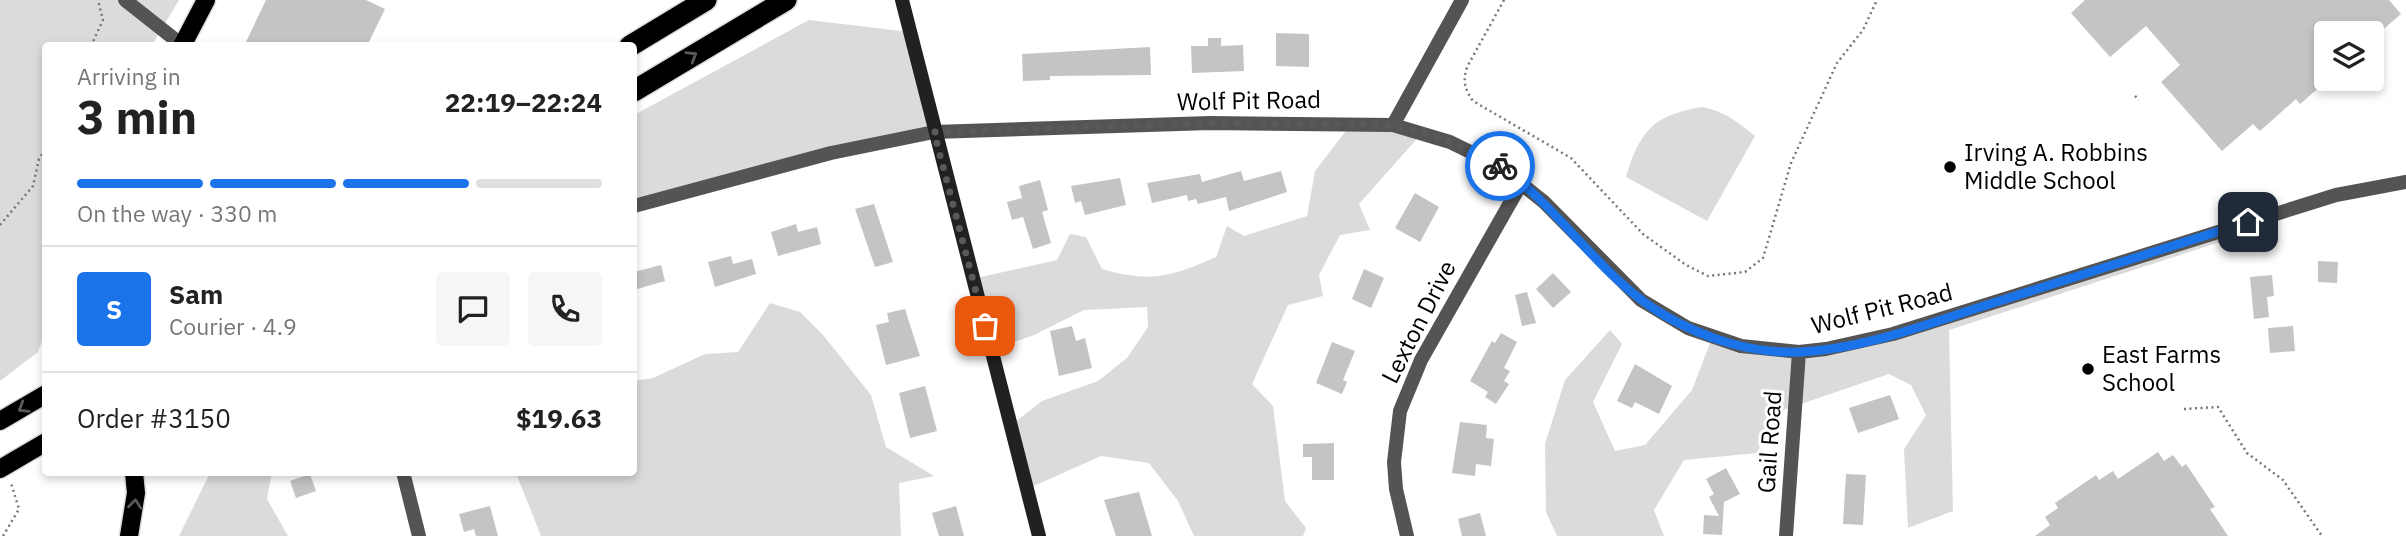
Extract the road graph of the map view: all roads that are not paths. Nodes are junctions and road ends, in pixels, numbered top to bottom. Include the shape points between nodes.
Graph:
1 (125, 0) edge
2 (206, 0) edge
3 (706, 0) edge
4 (786, 0) edge
5 (902, 0) edge
6 (1462, 0) edge
7 (178, 42) edge
8 (184, 42) edge
9 (637, 42) edge
10 (637, 89) edge
11 (1393, 125) junction
12 (934, 132) junction
13 (1522, 182) junction
14 (2406, 182) edge
15 (637, 205) edge
16 (1799, 352) junction
17 (42, 396) edge
18 (0, 421) edge
19 (42, 445) edge
20 (4, 473) edge
21 (134, 476) edge
22 (404, 476) edge
23 (129, 536) edge
24 (419, 536) edge
25 (1039, 536) edge
26 (1407, 536) edge
27 (1786, 536) edge

1 - 7 street
2 - 8 main road
3 - 9 highway
10 -> 4 highway
5 - 12 main road
6 - 11 street
11 - 12 street, Wolf Pit Road via 1220,123
11 - 13 street, Wolf Pit Road via 1468,150
12 - 15 street, Wolf Pit Road via 831,153
12 - 25 main road
13 - 16 street, Wolf Pit Road via 1622,283 1662,314 1741,346
13 - 26 street, Lexton Drive via 1421,360 1400,411 1394,462
14 - 16 street, Wolf Pit Road via 2336,195 1894,334
16 - 27 street, Gail Road
17 -> 18 main road
19 - 20 main road
23 -> 21 main road via 135,507
22 - 24 street

